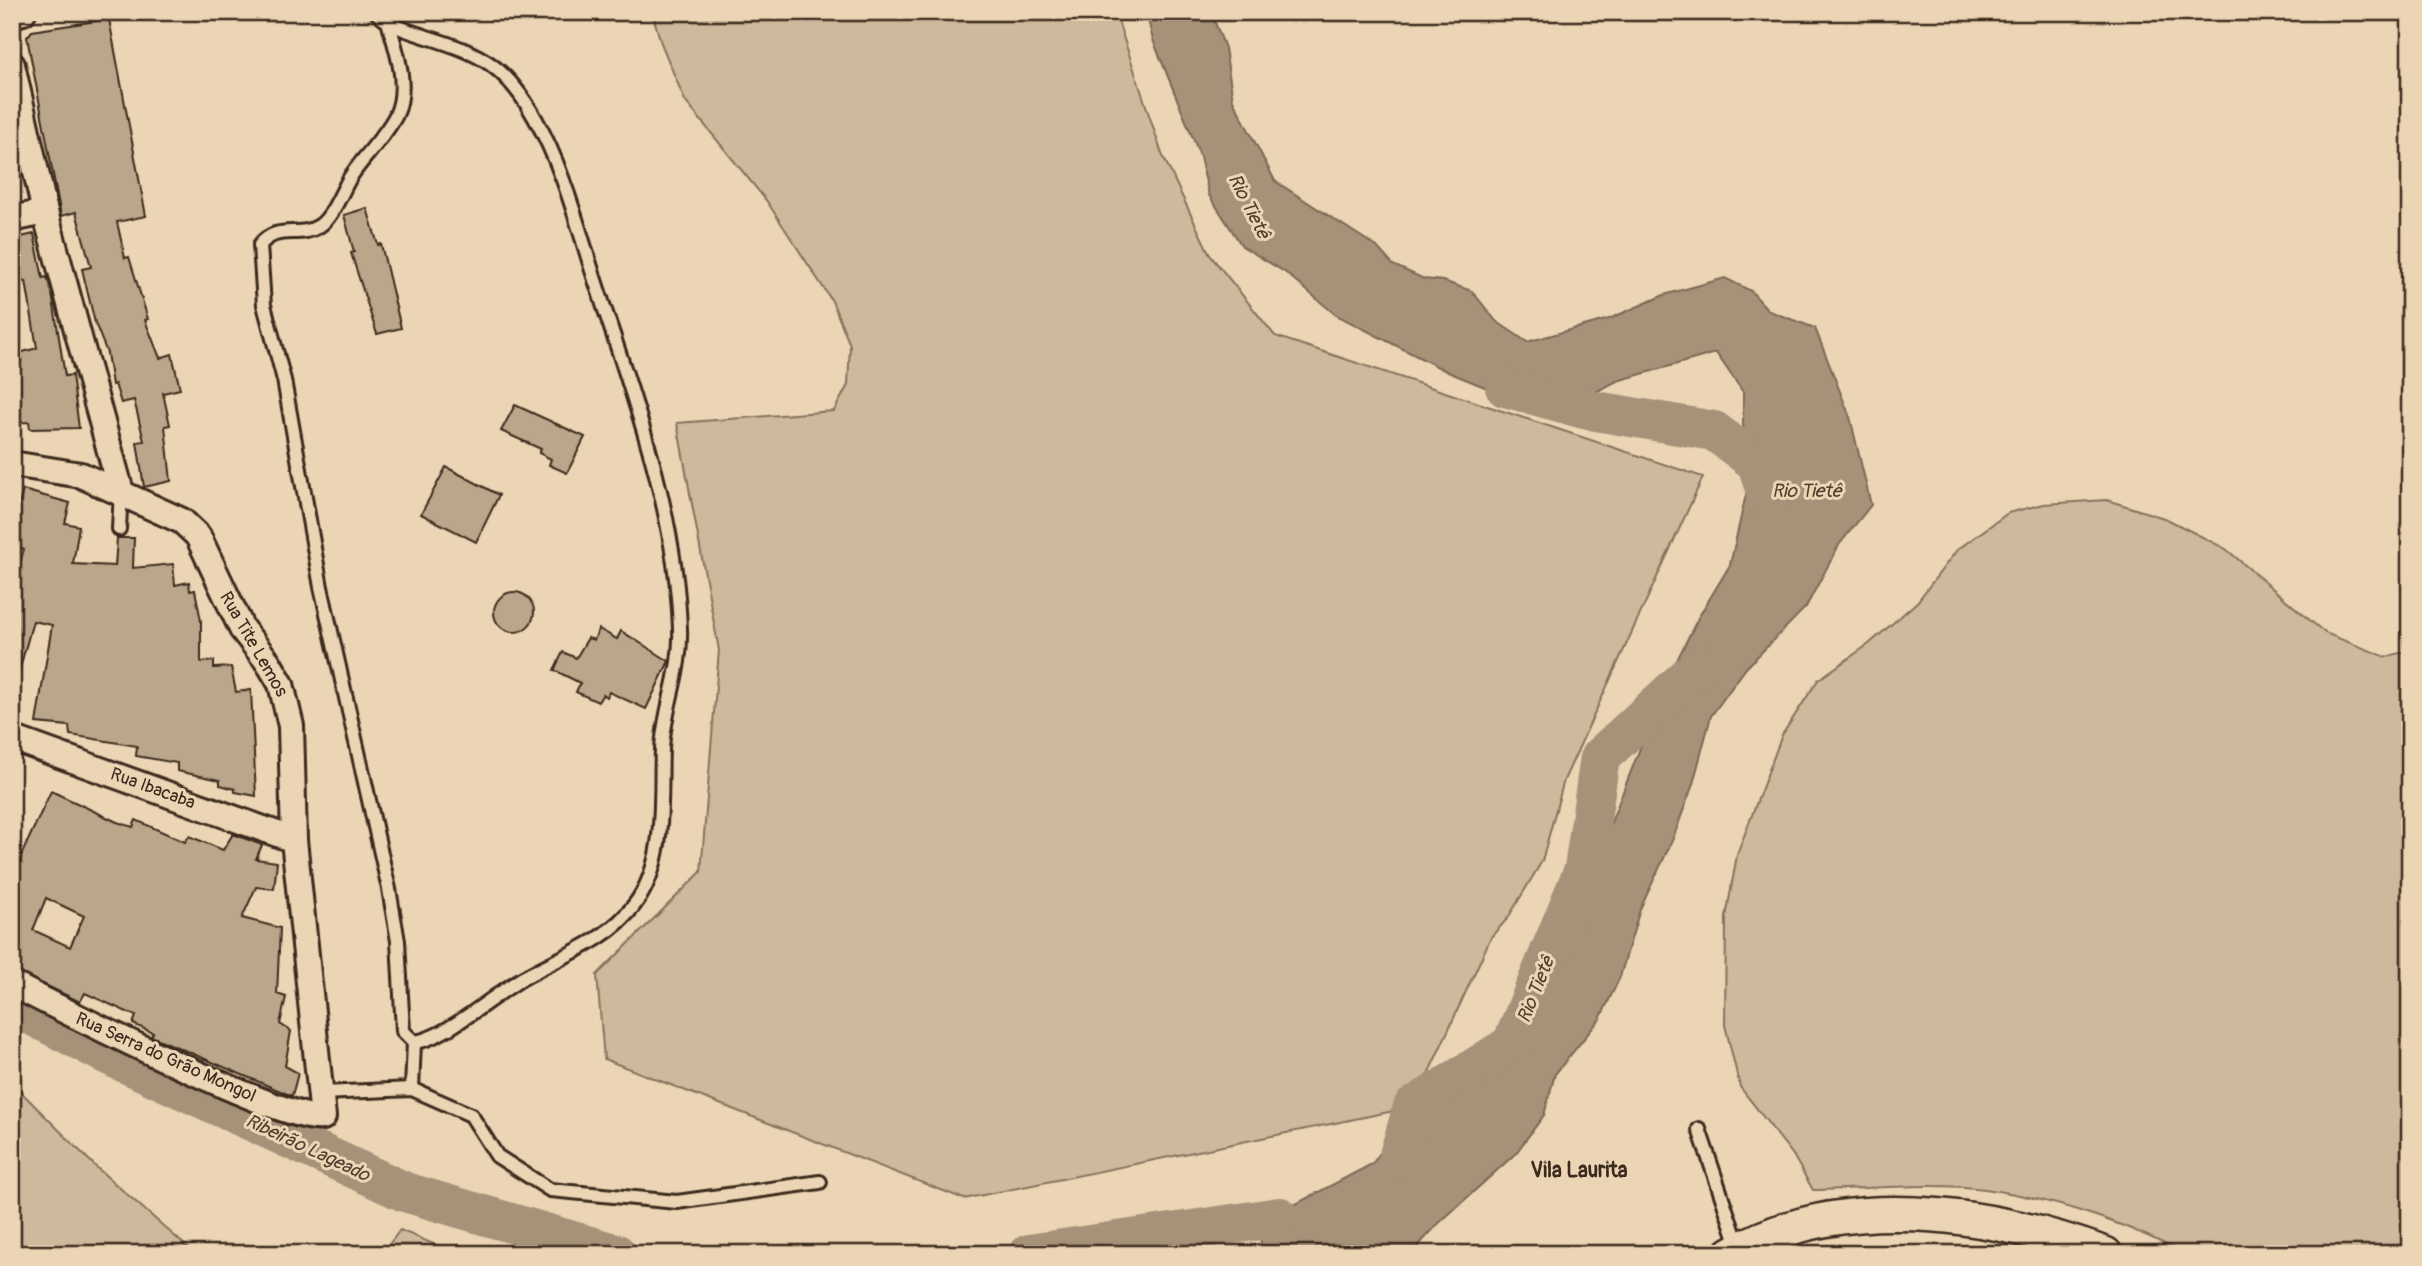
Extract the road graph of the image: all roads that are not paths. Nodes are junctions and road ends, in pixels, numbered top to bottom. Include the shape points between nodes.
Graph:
1 (23, 12) edge
2 (376, 12) edge
3 (12, 15) edge
4 (389, 25) junction
5 (12, 65) edge
6 (45, 212) junction
7 (12, 219) edge
8 (12, 464) edge
9 (121, 492) junction
10 (119, 529) dead end
11 (12, 738) edge
12 (294, 840) junction
13 (12, 984) edge
14 (414, 1042) junction
15 (412, 1089) junction
16 (322, 1105) junction
17 (1699, 1129) dead end
18 (820, 1182) dead end
19 (1735, 1251) edge
20 (2105, 1254) edge

1 - 3 street
2 - 4 lane
4 - 14 lane via 400,64 396,114 322,224 309,230 279,231 260,245 264,305 284,380 321,587 389,889 398,941 403,1031
4 - 14 lane via 480,56 507,75 537,119 573,213 655,474 671,538 680,629 680,664 662,740 658,839 648,881 636,904 620,922 587,945 500,992 436,1037
5 - 6 street
6 - 7 street
6 - 9 street
8 - 9 street, Rua Tite Lemos via 81,475
9 - 10 lane
9 - 12 street, Rua Tite Lemos via 182,520 198,536 242,629 281,684 291,726
11 - 12 street, Rua Ibacaba
12 - 16 street, Rua Tite Lemos
13 - 16 street, Rua Serra do Grão Mongol via 224,1085 305,1116
14 - 15 lane
15 - 16 lane
15 - 18 lane via 471,1115 497,1156 550,1189 677,1202
17 - 19 lane
19 - 20 street via 1820,1219 1889,1215 2011,1226

